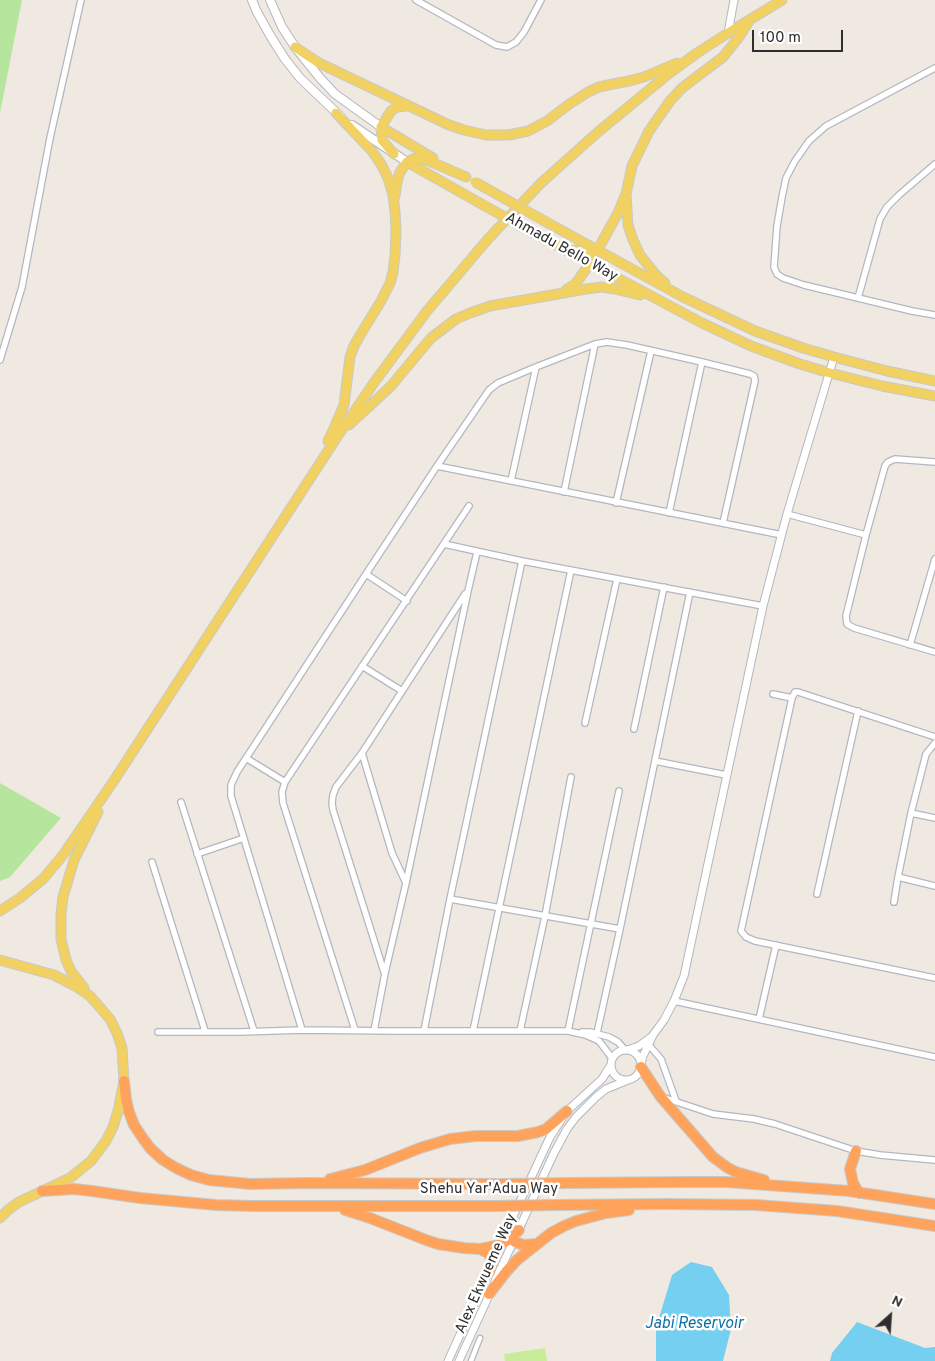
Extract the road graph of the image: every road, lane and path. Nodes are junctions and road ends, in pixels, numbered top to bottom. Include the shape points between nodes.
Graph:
1 (81, 0) edge
2 (252, 0) edge
3 (270, 0) edge
4 (416, 0) edge
5 (541, 0) edge
6 (734, 0) edge
7 (782, 0) edge
8 (750, 19) junction
9 (728, 32) junction
10 (296, 47) junction
11 (697, 53) junction
12 (935, 68) edge
13 (410, 106) junction
14 (336, 113) junction
15 (381, 128) junction
16 (394, 154) junction
17 (408, 162) junction
18 (935, 164) edge
19 (466, 177) junction
20 (626, 194) junction
21 (394, 205) junction
22 (591, 256) junction
23 (562, 293) junction
24 (683, 297) junction
25 (858, 298) junction
26 (671, 307) junction
27 (935, 315) edge
28 (595, 344) junction
29 (651, 351) junction
30 (834, 357) junction
31 (0, 360) edge
32 (702, 362) junction
33 (536, 367) junction
34 (830, 373) junction
35 (935, 381) edge
36 (935, 396) edge
37 (336, 437) junction
38 (935, 462) edge
39 (437, 466) junction
40 (308, 480) junction
41 (511, 481) junction
42 (564, 492) junction
43 (616, 503) junction
44 (469, 506) dead end
45 (669, 513) junction
46 (788, 514) junction
47 (723, 524) junction
48 (782, 535) junction
49 (866, 536) junction
50 (444, 544) junction
51 (477, 552) junction
52 (935, 558) edge
53 (522, 561) junction
54 (571, 570) junction
55 (366, 574) junction
56 (932, 578) edge
57 (617, 579) junction
58 (664, 587) junction
59 (468, 591) junction
60 (690, 592) junction
61 (406, 601) junction
62 (763, 606) junction
63 (910, 645) junction
64 (935, 652) edge
65 (362, 666) junction
66 (402, 692) junction
67 (773, 694) dead end
68 (792, 698) junction
69 (858, 711) junction
70 (585, 723) dead end
71 (634, 729) dead end
72 (935, 737) edge
73 (935, 744) edge
74 (362, 753) junction
75 (246, 758) junction
76 (655, 761) junction
77 (726, 775) junction
78 (571, 777) dead end
79 (114, 782) junction
80 (285, 782) junction
81 (619, 792) dead end
82 (181, 802) dead end
83 (911, 813) junction
84 (935, 818) edge
85 (244, 838) junction
86 (197, 854) junction
87 (152, 862) dead end
88 (898, 877) junction
89 (406, 883) junction
90 (935, 886) edge
91 (817, 894) dead end
92 (450, 899) junction
93 (894, 902) dead end
94 (499, 908) junction
95 (0, 911) edge
96 (545, 916) junction
97 (592, 924) junction
98 (620, 929) junction
99 (776, 945) junction
100 (0, 960) edge
101 (384, 973) junction
102 (935, 978) edge
103 (90, 996) junction
104 (674, 1001) junction
105 (759, 1019) junction
106 (302, 1030) junction
107 (355, 1030) junction
108 (205, 1031) junction
109 (254, 1031) junction
110 (374, 1031) junction
111 (424, 1031) junction
112 (473, 1031) junction
113 (520, 1031) junction
114 (568, 1031) junction
115 (158, 1032) dead end
116 (578, 1032) junction
117 (597, 1033) junction
118 (653, 1035) junction
119 (648, 1044) junction
120 (625, 1050) junction
121 (935, 1057) edge
122 (611, 1062) junction
123 (641, 1065) junction
124 (124, 1080) junction
125 (628, 1080) junction
126 (660, 1096) junction
127 (676, 1101) junction
128 (567, 1112) junction
129 (856, 1151) junction
130 (935, 1160) edge
131 (308, 1183) junction
132 (806, 1188) junction
133 (42, 1191) junction
134 (859, 1192) junction
135 (667, 1204) junction
136 (935, 1204) edge
137 (327, 1206) junction
138 (0, 1218) edge
139 (514, 1226) junction
140 (935, 1226) edge
141 (513, 1239) junction
142 (502, 1244) junction
143 (536, 1244) junction
144 (480, 1249) junction
145 (490, 1272) junction
146 (489, 1294) junction
147 (480, 1338) dead end
148 (448, 1361) edge
149 (459, 1361) edge
150 (470, 1361) edge

1 - 31 street via 50,138 22,287
2 - 14 main road, Ahmadu Bello Way via 271,37 300,78
3 - 10 main road, Ahmadu Bello Way via 282,27
4 - 5 street via 496,45 508,47 524,32
6 - 9 street
7 - 8 main road
8 - 9 main road
8 - 20 main road via 723,56 682,88 660,114 632,166
9 - 11 main road
10 - 13 main road via 319,63
10 - 15 main road, Ahmadu Bello Way via 335,94
11 - 13 main road via 644,77 588,92 547,121 519,134 486,136 470,132
11 - 37 main road via 598,132 488,239 427,311
12 - 25 street via 826,126 809,141 786,178 777,226 774,267 777,274 804,285
13 - 15 main road via 394,108
14 - 16 main road, Ahmadu Bello Way
14 - 21 main road via 381,164
15 - 16 main road via 382,140
15 - 19 main road, Ahmadu Bello Way
16 - 17 main road, Ahmadu Bello Way
17 - 19 main road via 423,159
17 - 21 main road via 400,172
17 - 22 main road, Ahmadu Bello Way, bridge via 543,239
18 - 25 street via 898,195 880,219
19 - 22 main road, Ahmadu Bello Way, bridge via 579,240
20 - 22 main road
20 - 24 main road via 628,225 640,255 656,275
21 - 40 main road via 395,255 390,283 354,346 344,405
22 - 23 main road via 579,280
22 - 24 main road, Ahmadu Bello Way
22 - 26 main road, Ahmadu Bello Way
23 - 26 main road via 615,289
23 - 37 main road via 490,306 456,319 431,338 391,386
24 - 30 main road, Ahmadu Bello Way via 755,330
25 - 27 street
26 - 34 main road, Ahmadu Bello Way via 751,346
28 - 29 street via 607,342
28 - 33 street
28 - 42 street
29 - 32 street
29 - 43 street
30 - 34 street
30 - 35 main road, Ahmadu Bello Way
32 - 45 street
32 - 47 street via 750,374 755,381
33 - 39 street via 489,390
33 - 41 street
34 - 36 main road, Ahmadu Bello Way
34 - 46 street
37 - 40 main road
38 - 49 street via 895,459 888,462
39 - 41 street
39 - 55 street
40 - 79 main road
41 - 42 street
42 - 43 street
43 - 45 street
44 - 50 street
45 - 47 street
46 - 48 street
46 - 49 street
47 - 48 street
48 - 62 street
49 - 63 street via 846,616 847,624
50 - 51 street
50 - 61 street
51 - 53 street
51 - 59 street
52 - 56 street
53 - 54 street
53 - 92 street
54 - 57 street
54 - 94 street
55 - 61 street
55 - 75 street
56 - 63 street
57 - 58 street
57 - 70 street
58 - 60 street
58 - 71 street
59 - 66 street
59 - 89 street
60 - 62 street
60 - 76 street
61 - 65 street
62 - 77 street
63 - 64 street
65 - 66 street
65 - 80 street
66 - 74 street
67 - 68 street
68 - 69 street via 798,692
68 - 99 street via 742,931 746,937
69 - 72 street
69 - 91 street
73 - 83 street via 926,754
74 - 89 street via 392,853
74 - 101 street via 336,787 332,803
75 - 80 street
75 - 85 street via 231,785 231,796
76 - 77 street
76 - 98 street
77 - 104 street via 684,976
78 - 96 street
79 - 95 main road via 43,879
79 - 103 main road via 74,860 61,914 61,940 66,960
80 - 107 street via 283,803
81 - 97 street
82 - 86 street
83 - 84 street
83 - 88 street
85 - 86 street
85 - 106 street
86 - 109 street
87 - 108 street
88 - 90 street
88 - 93 street
89 - 101 street
92 - 94 street
92 - 111 street
94 - 96 street
94 - 112 street
96 - 97 street
96 - 113 street
97 - 98 street
97 - 114 street
98 - 117 street
99 - 102 street
99 - 105 street
100 - 103 main road via 54,975
101 - 110 street
103 - 124 main road via 110,1019 117,1033 122,1048
104 - 105 street
104 - 118 street
105 - 121 street
106 - 107 street
106 - 109 street
107 - 110 street
108 - 109 street
108 - 115 street
110 - 111 street
111 - 112 street
112 - 113 street
113 - 114 street
114 - 116 street
116 - 117 street
116 - 122 street via 599,1042
117 - 120 street via 618,1042
118 - 119 street
118 - 120 street via 638,1046
119 - 123 street
119 - 127 street via 661,1059
120 - 122 street
120 - 123 street via 635,1053
122 - 125 street via 614,1075
122 - 128 street, Alex Ekwueme Way via 602,1079
123 - 125 street via 638,1075
123 - 126 highway
124 - 131 highway, Shehu Yar'Adua Way via 134,1125 150,1148 176,1168 191,1175 228,1183
124 - 133 main road via 113,1127 99,1152 70,1178
125 - 139 street, Alex Ekwueme Way via 606,1089 576,1117
126 - 127 street
126 - 132 highway via 707,1151 728,1168 749,1176
127 - 129 street via 714,1114 775,1124
128 - 131 highway via 546,1128 529,1134 450,1140 365,1170
128 - 139 street, Alex Ekwueme Way via 550,1137
129 - 130 street
129 - 134 highway via 850,1169
131 - 132 highway, Shehu Yar'Adua Way, bridge via 702,1182
132 - 134 highway, Shehu Yar'Adua Way
133 - 137 highway, Shehu Yar'Adua Way via 83,1190 216,1205
133 - 138 main road via 19,1202
134 - 136 highway, Shehu Yar'Adua Way
135 - 137 highway, Shehu Yar'Adua Way, bridge
135 - 140 highway, Shehu Yar'Adua Way via 794,1207
135 - 143 highway via 576,1220
137 - 144 highway via 364,1215 432,1242
139 - 141 highway via 509,1231
139 - 142 street, Alex Ekwueme Way
141 - 142 highway
141 - 143 highway via 524,1245
141 - 146 street, Alex Ekwueme Way
142 - 144 highway
142 - 145 street, Alex Ekwueme Way
143 - 146 highway via 517,1260
144 - 145 highway via 490,1256
145 - 148 street, Alex Ekwueme Way
146 - 149 street, Alex Ekwueme Way
147 - 150 street

